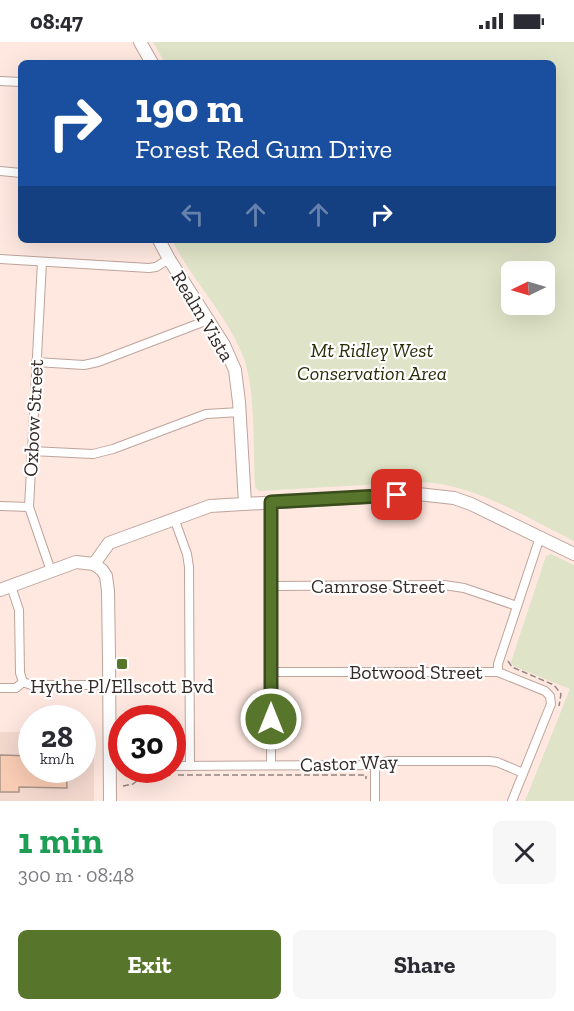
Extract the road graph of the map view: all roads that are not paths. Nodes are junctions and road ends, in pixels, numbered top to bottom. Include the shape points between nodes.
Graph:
1 (140, 42) edge
2 (150, 60) edge
3 (0, 81) edge
4 (18, 82) edge
5 (0, 171) edge
6 (18, 173) edge
7 (161, 243) edge
8 (170, 259) junction
9 (0, 260) edge
10 (42, 262) junction
11 (208, 320) junction
12 (36, 362) junction
13 (240, 411) junction
14 (31, 451) junction
15 (271, 502) junction
16 (245, 503) junction
17 (0, 506) edge
18 (29, 507) junction
19 (174, 518) junction
20 (540, 537) junction
21 (574, 554) edge
22 (94, 564) junction
23 (51, 571) junction
24 (271, 586) junction
25 (6, 588) edge
26 (517, 606) junction
27 (271, 672) junction
28 (498, 672) junction
29 (23, 682) junction
30 (110, 685) junction
31 (0, 688) edge
32 (111, 705) edge
33 (271, 765) junction
34 (375, 765) junction
35 (186, 766) edge
36 (190, 766) junction
37 (523, 773) junction
38 (113, 783) edge
39 (110, 801) edge
40 (375, 801) edge
41 (512, 801) edge

1 - 2 street
3 - 4 street
5 - 6 street
7 - 8 street, Realm Vista
8 - 10 street via 153,268
8 - 11 street, Realm Vista
9 - 10 street
10 - 12 street, Oxbow Street
11 - 12 street via 98,362
11 - 13 street, Realm Vista via 225,345 235,370
12 - 14 street, Oxbow Street
13 - 14 street via 206,414 93,454
13 - 16 street, Realm Vista
14 - 18 street, Oxbow Street
15 - 16 street
15 - 20 street via 432,494 471,504
15 - 24 street
16 - 19 street via 210,506
17 - 18 street
18 - 23 street, Oxbow Street
19 - 22 street via 109,543
19 - 36 street via 189,567
20 - 21 street
20 - 26 street
22 - 23 street via 76,562
22 - 30 street via 107,581
23 - 25 street
24 - 26 street, Camrose Street via 444,585
24 - 27 street
25 - 29 street via 20,610
26 - 28 street
27 - 28 street, Botwood Street
27 - 33 street
28 - 37 street, Botwood Street via 550,696 551,704
29 - 30 street via 31,686
29 - 31 street via 15,688
30 - 32 street
33 - 34 street, Castor Way
33 - 36 street, Castor Way
34 - 37 street, Castor Way via 388,761 489,761
34 - 40 street
35 - 36 street, Castor Way
37 - 41 street, Botwood Street
38 - 39 street

